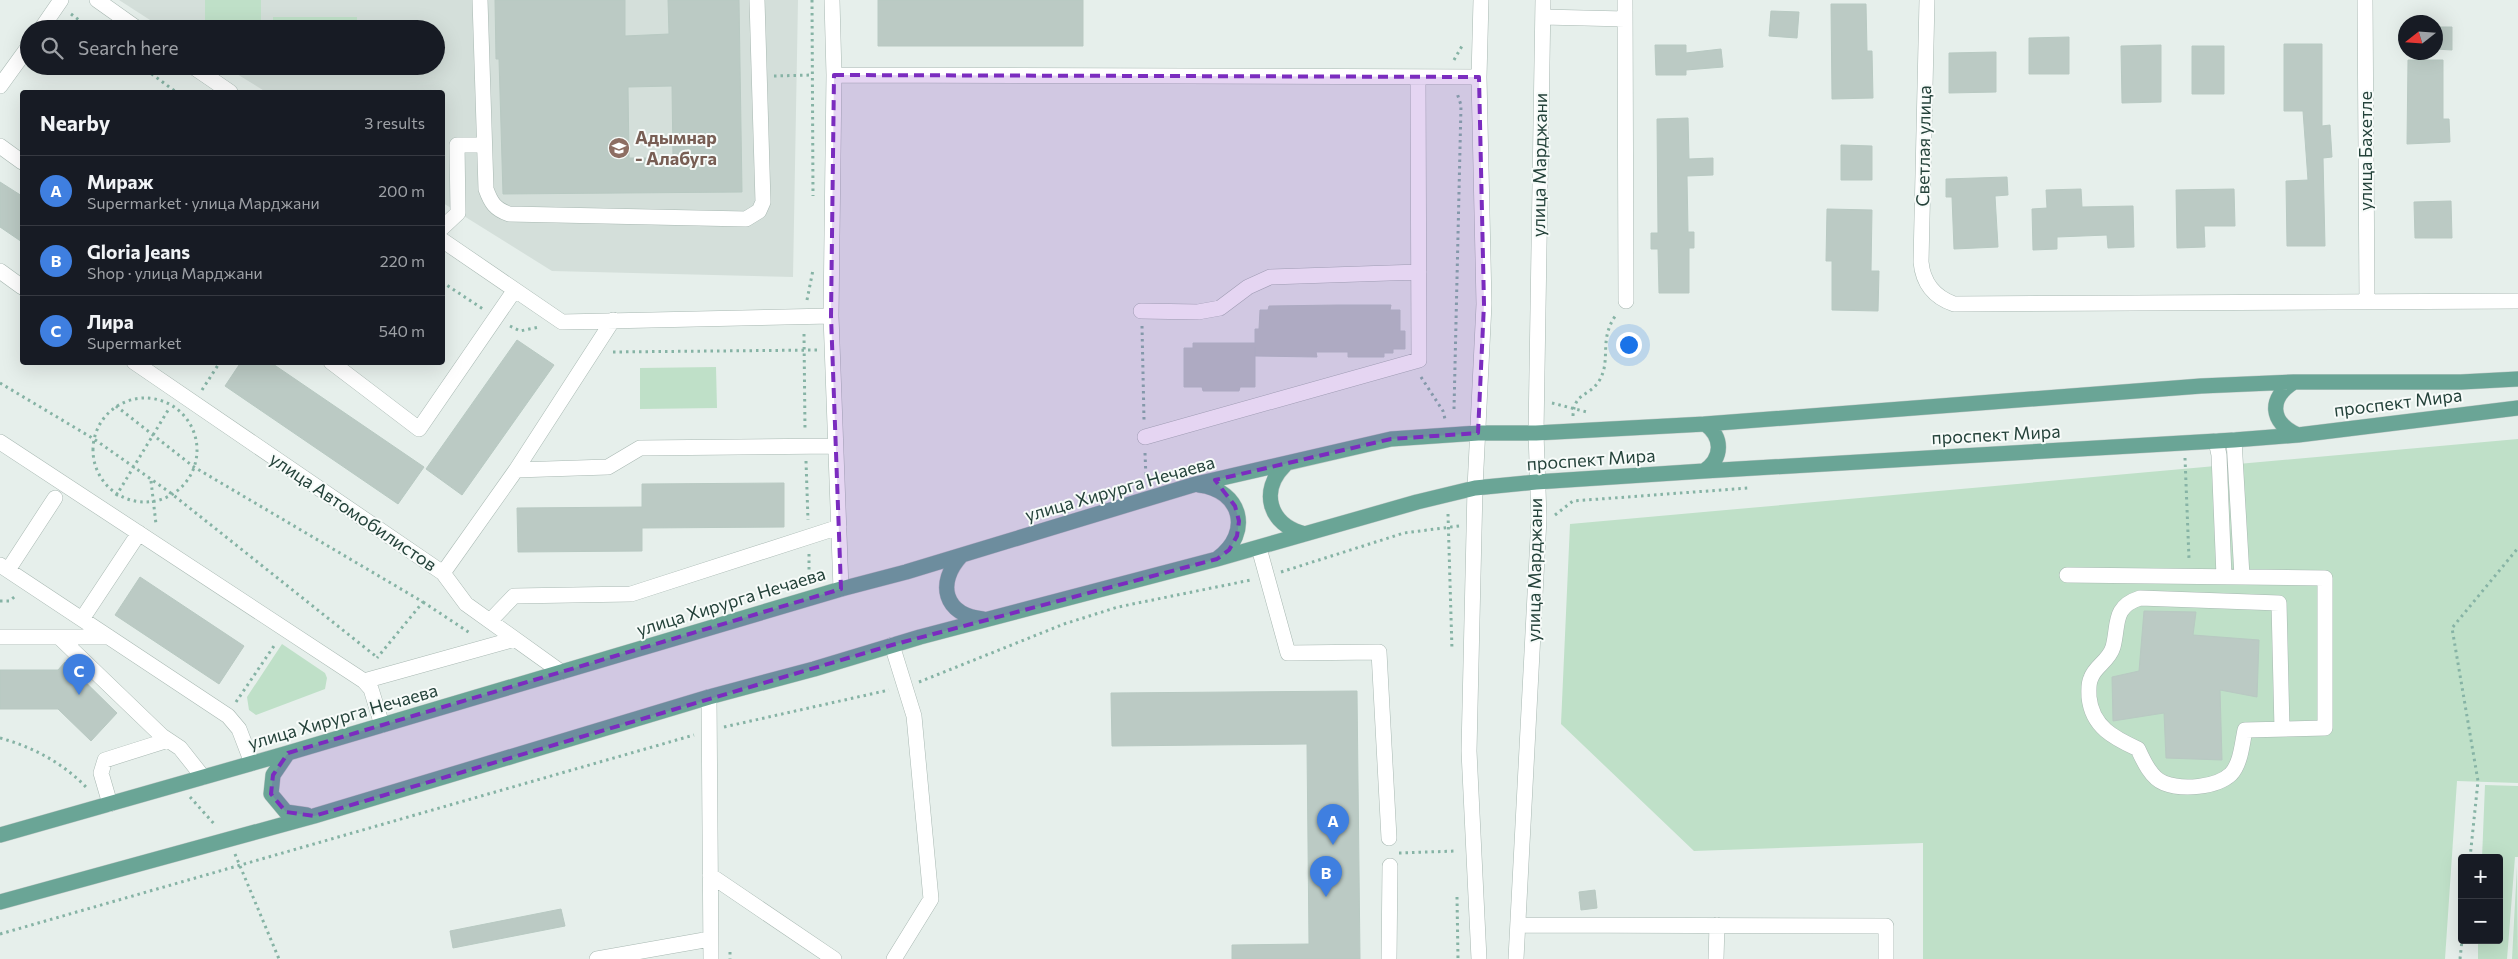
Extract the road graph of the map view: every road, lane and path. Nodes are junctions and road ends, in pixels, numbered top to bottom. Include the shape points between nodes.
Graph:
1 (61, 0) edge
2 (97, 0) edge
3 (480, 0) edge
4 (757, 0) edge
5 (812, 0) edge
6 (832, 0) edge
7 (1481, 0) edge
8 (1543, 0) edge
9 (1625, 0) edge
10 (1927, 0) edge
11 (2365, 0) edge
12 (1543, 17) junction
13 (1625, 19) junction
14 (47, 20) edge
15 (125, 20) edge
16 (1465, 40) dead end
17 (20, 58) edge
18 (153, 75) edge
19 (205, 75) edge
20 (812, 75) junction
21 (834, 75) junction
22 (760, 76) junction
23 (1418, 77) junction
24 (1453, 77) junction
25 (1479, 78) junction
26 (0, 86) edge
27 (173, 90) edge
28 (227, 90) edge
29 (0, 146) edge
30 (484, 146) junction
31 (20, 161) edge
32 (814, 204) dead end
33 (445, 225) edge
34 (445, 242) edge
35 (814, 264) dead end
36 (0, 271) edge
37 (1419, 272) junction
38 (20, 285) edge
39 (514, 290) junction
40 (1626, 301) joint
41 (2518, 301) edge
42 (2367, 302) junction
43 (1141, 311) joint
44 (804, 316) junction
45 (831, 316) junction
46 (613, 320) junction
47 (804, 350) junction
48 (832, 350) junction
49 (593, 352) junction
50 (1412, 362) junction
51 (138, 365) edge
52 (335, 365) edge
53 (2518, 379) edge
54 (2294, 382) junction
55 (0, 383) edge
56 (172, 405) junction
57 (116, 406) junction
58 (1574, 408) dead end
59 (2518, 408) edge
60 (1454, 409) dead end
61 (1445, 420) dead end
62 (1705, 424) junction
63 (1478, 433) junction
64 (1536, 433) junction
65 (153, 435) junction
66 (2298, 435) junction
67 (1145, 437) junction
68 (94, 439) junction
69 (2234, 440) junction
70 (2216, 441) junction
71 (0, 442) edge
72 (805, 446) junction
73 (835, 446) junction
74 (2185, 457) dead end
75 (1284, 465) junction
76 (194, 467) junction
77 (133, 468) junction
78 (516, 470) junction
79 (1704, 471) junction
80 (1146, 478) dead end
81 (151, 481) junction
82 (1536, 482) junction
83 (1196, 484) junction
84 (1475, 488) junction
85 (117, 494) junction
86 (172, 494) junction
87 (55, 498) dead end
88 (153, 502) junction
89 (107, 512) junction
90 (1462, 526) dead end
91 (839, 527) junction
92 (139, 533) junction
93 (1305, 534) junction
94 (809, 537) junction
95 (158, 546) junction
96 (1259, 548) junction
97 (2518, 548) edge
98 (961, 556) junction
99 (1217, 559) junction
100 (4, 568) edge
101 (443, 573) junction
102 (2067, 575) dead end
103 (2190, 575) junction
104 (1268, 576) junction
105 (2224, 576) junction
106 (2242, 576) junction
107 (809, 580) dead end
108 (841, 589) junction
109 (422, 602) junction
110 (82, 619) junction
111 (985, 619) junction
112 (490, 621) junction
113 (284, 629) junction
114 (0, 637) edge
115 (59, 637) junction
116 (109, 637) junction
117 (515, 639) junction
118 (489, 646) junction
119 (892, 646) junction
120 (378, 658) junction
121 (561, 672) junction
122 (362, 680) junction
123 (904, 686) junction
124 (709, 697) junction
125 (228, 716) junction
126 (382, 725) junction
127 (2282, 729) junction
128 (709, 731) junction
129 (0, 738) edge
130 (168, 740) junction
131 (288, 753) junction
132 (252, 763) junction
133 (203, 777) junction
134 (88, 788) dead end
135 (110, 804) junction
136 (314, 816) junction
137 (0, 835) edge
138 (1389, 838) dead end
139 (1456, 851) dead end
140 (2470, 854) edge
141 (1390, 860) joint
142 (710, 874) junction
143 (0, 902) edge
144 (1518, 925) junction
145 (1717, 925) junction
146 (0, 934) edge
147 (710, 939) junction
148 (2462, 944) edge
149 (597, 959) edge
150 (711, 959) edge
151 (834, 959) edge
152 (894, 959) edge
153 (1389, 959) edge
154 (1479, 959) edge
155 (1516, 959) edge
156 (1716, 959) edge
157 (1886, 959) edge
158 (2460, 959) edge

1 - 14 street
2 - 15 street
3 - 30 street
4 - 22 street
5 - 20 path
6 - 21 street
7 - 25 street
8 - 12 street, улица Марджани
9 - 13 street
10 - 42 street, Светлая улица via 1922,271 1931,290 1945,301 1954,304
11 - 42 street, улица Бахетле
12 - 13 street
12 - 64 street, улица Марджани
13 - 40 street
16 - 24 path via 1454,60
17 - 26 street
18 - 27 path
19 - 28 street
20 - 21 path
20 - 22 path
20 - 32 path
21 - 23 street
21 - 45 street
22 - 30 street via 763,202 759,211 746,219 509,214 499,211 491,203 486,189
23 - 24 street
23 - 37 street
24 - 25 street
24 - 60 path via 1461,106
25 - 63 street via 1484,304
29 - 31 street
30 - 33 street via 457,145 458,213
34 - 39 street
35 - 44 path
36 - 38 street
37 - 43 street via 1270,277 1248,287 1220,308 1198,312
37 - 50 street via 1419,360
39 - 46 street via 562,322
39 - 52 street via 419,429
40 - 58 path via 1609,325 1605,363 1599,381 1577,399
41 - 42 street
43 - 67 path
44 - 45 street
44 - 46 street
44 - 47 path
45 - 48 street
46 - 49 street
47 - 48 path
47 - 49 path
47 - 72 path
48 - 73 street
49 - 78 street
50 - 61 path via 1443,410
50 - 67 street
51 - 101 street, улица Автомобилистов
53 - 54 main road, проспект Мира
54 - 62 main road, проспект Мира via 2201,386
54 - 66 main road via 2283,388 2275,410 2283,426
55 - 68 path
56 - 57 path via 137,398
56 - 65 path
56 - 76 path via 181,412 194,432 197,456
57 - 65 path
57 - 68 path via 100,423
59 - 66 main road, проспект Мира
62 - 64 main road, проспект Мира
62 - 79 main road via 1716,434 1719,448 1715,461
63 - 64 main road, проспект Мира
63 - 75 main road, улица Хирурга Нечаева via 1391,439
63 - 84 street
64 - 82 street, улица Марджани
65 - 76 path
65 - 77 path
66 - 69 main road, проспект Мира
67 - 80 path
68 - 77 path
68 - 85 path via 96,468 101,479
69 - 70 main road, проспект Мира
69 - 106 street
70 - 79 main road, проспект Мира
70 - 105 street
71 - 89 street
72 - 73 street
72 - 78 street via 640,448 608,467
72 - 94 path
73 - 91 street
74 - 103 path
75 - 83 main road, улица Хирурга Нечаева
75 - 93 main road via 1272,483 1271,506 1284,525
76 - 86 path via 189,478
76 - 109 path
77 - 81 path
77 - 85 path
78 - 101 street
79 - 82 main road, проспект Мира
81 - 86 path
81 - 88 path
82 - 84 main road, проспект Мира
82 - 144 street, улица Марджани via 1538,548
83 - 98 main road, улица Хирурга Нечаева
83 - 99 main road via 1212,486 1235,506 1239,521 1237,536 1229,550
84 - 93 main road
84 - 154 street via 1470,751
85 - 88 path via 128,500
85 - 89 path
86 - 88 path
86 - 120 path
87 - 100 street
88 - 95 path
89 - 92 street
90 - 104 path via 1404,533
91 - 94 street
91 - 108 street
92 - 95 street
92 - 110 street
93 - 96 main road
94 - 107 path
94 - 112 street via 631,594 514,596
95 - 113 street
96 - 99 main road
96 - 104 street
97 - 140 path via 2452,628 2478,781
98 - 108 main road, улица Хирурга Нечаева
98 - 111 main road via 951,567 946,581 948,597 956,610 969,618
99 - 111 main road
100 - 110 street
101 - 112 street, улица Автомобилистов via 466,604
102 - 103 street
103 - 105 street
104 - 123 path via 1118,607 1064,624 923,682
104 - 138 street via 1288,653 1379,652
105 - 106 street
106 - 127 street via 2325,578 2325,728
108 - 121 main road, улица Хирурга Нечаева
109 - 118 path
109 - 120 path
110 - 116 street
111 - 119 main road
112 - 117 street, улица Автомобилистов
113 - 122 street
113 - 125 path
114 - 115 street
115 - 116 street
115 - 130 street
116 - 125 street
117 - 118 street
117 - 121 street, улица Автомобилистов
118 - 122 street
119 - 123 street
119 - 124 main road
120 - 122 path
121 - 126 main road, улица Хирурга Нечаева
122 - 126 street via 371,689
123 - 128 path
123 - 152 street via 914,716 931,899
124 - 128 street
124 - 136 main road
125 - 132 street via 239,729
126 - 131 main road, улица Хирурга Нечаева
127 - 127 street via 2245,730 2238,761 2230,774 2213,784 2190,786 2162,782 2146,766 2138,749 2108,734 2098,722 2090,703 2088,687 2091,677 2108,659 2119,613 2129,601 2140,598 2279,603
128 - 142 street
128 - 146 path
129 - 134 path via 53,760
130 - 133 street via 180,748
130 - 135 street via 105,760 101,773
131 - 132 main road, улица Хирурга Нечаева
131 - 136 main road via 273,775 271,794 286,812
132 - 133 main road, улица Хирурга Нечаева
133 - 135 main road, улица Хирурга Нечаева
135 - 137 main road, улица Хирурга Нечаева
136 - 143 main road
139 - 141 path
141 - 153 street
142 - 147 street
142 - 151 street
144 - 145 street
144 - 155 street, улица Марджани
145 - 156 street
145 - 157 street via 1886,926
147 - 149 street
147 - 150 street
148 - 158 path

